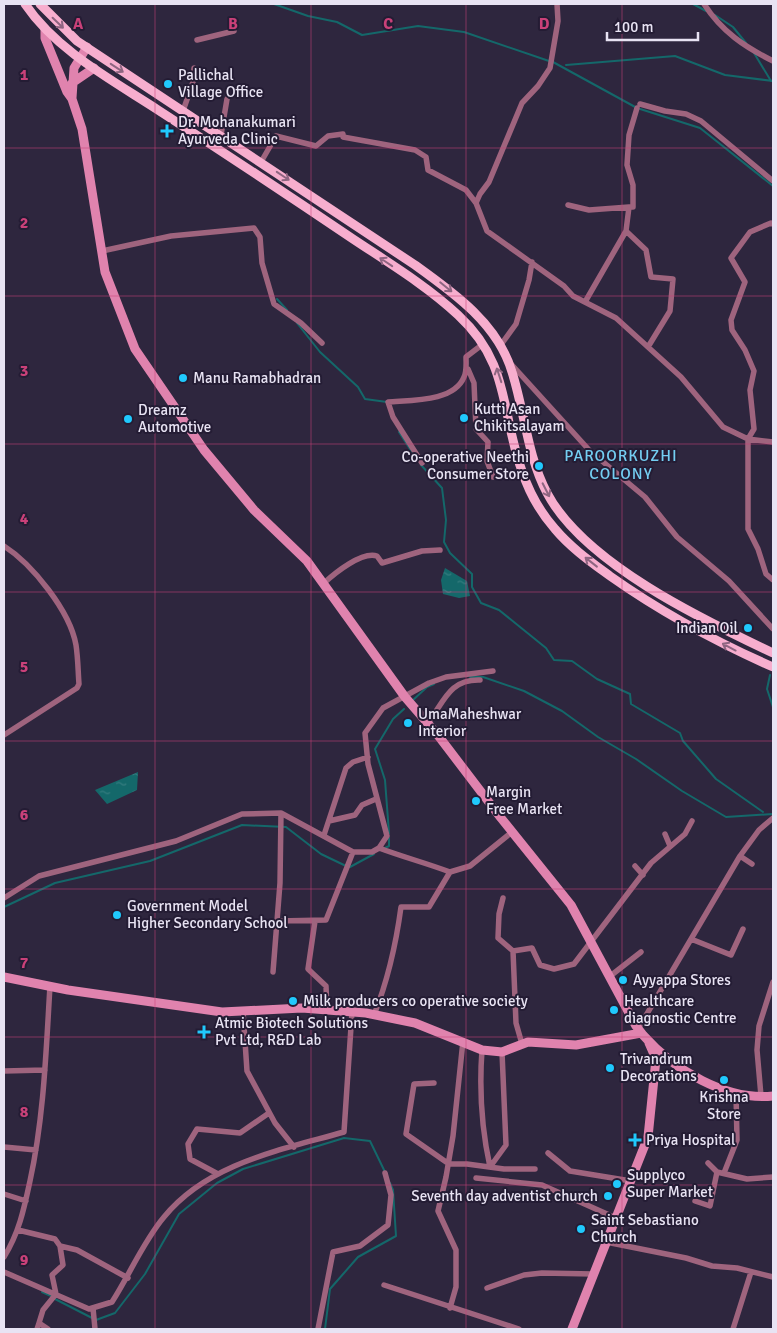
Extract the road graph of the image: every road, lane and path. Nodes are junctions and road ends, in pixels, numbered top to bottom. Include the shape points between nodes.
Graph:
1 (25, 4) edge
2 (40, 4) edge
3 (557, 4) edge
4 (704, 4) edge
5 (46, 29) junction
6 (234, 31) dead end
7 (196, 40) dead end
8 (87, 47) junction
9 (80, 58) junction
10 (773, 62) edge
11 (94, 68) junction
12 (194, 68) dead end
13 (72, 83) junction
14 (72, 99) junction
15 (226, 99) dead end
16 (183, 110) junction
17 (221, 135) junction
18 (261, 162) junction
19 (773, 180) edge
20 (476, 203) junction
21 (568, 205) dead end
22 (629, 207) junction
23 (773, 224) edge
24 (626, 231) junction
25 (102, 251) junction
26 (532, 262) junction
27 (585, 302) junction
28 (322, 343) dead end
29 (483, 344) junction
30 (500, 346) junction
31 (648, 347) junction
32 (466, 357) junction
33 (509, 363) junction
34 (748, 439) junction
35 (773, 442) edge
36 (422, 463) dead end
37 (493, 477) dead end
38 (4, 546) edge
39 (440, 550) dead end
40 (773, 580) edge
41 (324, 582) junction
42 (773, 630) edge
43 (772, 651) edge
44 (773, 667) edge
45 (493, 671) dead end
46 (480, 680) dead end
47 (405, 697) junction
48 (428, 723) junction
49 (4, 735) edge
50 (368, 757) junction
51 (376, 799) junction
52 (281, 813) junction
53 (773, 818) edge
54 (328, 821) junction
55 (692, 821) dead end
56 (512, 832) junction
57 (665, 834) dead end
58 (324, 835) junction
59 (670, 846) junction
60 (380, 848) junction
61 (353, 852) junction
62 (740, 856) junction
63 (752, 864) dead end
64 (635, 866) dead end
65 (450, 872) junction
66 (643, 875) junction
67 (4, 897) edge
68 (503, 898) dead end
69 (278, 921) junction
70 (314, 921) junction
71 (743, 929) dead end
72 (691, 939) junction
73 (591, 943) junction
74 (513, 951) junction
75 (641, 952) dead end
76 (273, 972) dead end
77 (4, 977) edge
78 (609, 977) junction
79 (773, 982) edge
80 (50, 986) junction
81 (327, 1010) junction
82 (243, 1011) junction
83 (352, 1012) junction
84 (374, 1014) junction
85 (639, 1031) junction
86 (463, 1041) junction
87 (649, 1042) junction
88 (522, 1044) junction
89 (482, 1050) junction
90 (502, 1052) junction
91 (45, 1070) junction
92 (4, 1071) edge
93 (434, 1083) dead end
94 (736, 1093) junction
95 (761, 1096) junction
96 (773, 1096) edge
97 (269, 1113) junction
98 (294, 1147) junction
99 (4, 1148) edge
100 (36, 1150) junction
101 (548, 1153) dead end
102 (708, 1162) dead end
103 (449, 1164) junction
104 (490, 1166) junction
105 (535, 1169) dead end
106 (385, 1173) dead end
107 (721, 1173) junction
108 (218, 1174) junction
109 (773, 1177) edge
110 (476, 1178) dead end
111 (630, 1181) junction
112 (4, 1194) edge
113 (26, 1200) junction
114 (695, 1202) dead end
115 (616, 1218) junction
116 (18, 1230) junction
117 (606, 1242) junction
118 (60, 1246) junction
119 (4, 1257) edge
120 (4, 1272) edge
121 (750, 1272) junction
122 (593, 1274) junction
123 (773, 1277) edge
124 (128, 1278) junction
125 (384, 1285) dead end
126 (487, 1288) dead end
127 (56, 1295) junction
128 (94, 1308) junction
129 (450, 1308) junction
130 (38, 1326) edge
131 (48, 1329) edge
132 (95, 1329) edge
133 (318, 1329) edge
134 (519, 1329) edge
135 (572, 1329) edge
136 (734, 1329) edge

1 - 5 main road
2 -> 8 main road
3 - 20 street via 558,21 550,65 522,104 489,182
4 - 10 street via 715,20 742,46
5 - 9 main road
5 - 14 main road via 45,38
6 - 7 street
8 - 9 main road
8 -> 16 main road
9 - 11 main road
9 - 13 main road via 74,68
11 - 13 main road
29 -> 11 main road via 458,314 432,293
12 - 16 street via 193,82
13 - 14 main road
14 - 25 main road via 82,129
15 - 17 street
16 - 17 main road
17 - 18 main road
18 - 20 street via 276,136 316,146 328,136 343,134 343,137 416,150 426,157 428,170 466,190
18 -> 30 main road via 441,283 475,312
19 - 22 street via 701,121 686,114 638,106 629,135 627,165 632,184 632,207
20 - 26 street via 488,230
21 - 22 street via 589,210
22 - 24 street
23 - 34 street via 750,232 731,258 745,282 731,320 732,330 754,371 750,390 754,428
24 - 27 street
24 - 31 street via 646,250 651,278 673,279 670,311
25 - 28 street via 171,236 254,228 260,237 262,263 274,304
25 - 41 main road via 105,272 135,349 204,450 254,510
26 - 27 street
26 - 30 street via 516,324
27 - 31 street via 616,318
29 - 32 street
44 -> 29 main road via 733,650 632,591 590,562 554,528 535,500 521,470 502,385
30 - 33 main road
31 - 34 street via 681,377 723,427
32 - 36 street via 461,383 440,398 388,402 393,418
32 - 37 street via 468,375 474,383 476,429 488,442 487,461
33 - 42 street via 590,451 645,497 677,537 729,580
33 -> 43 main road via 535,466 554,504 574,530 599,552 682,607
34 - 35 street
34 - 40 street via 748,529 766,574
38 - 49 street via 32,568 70,626 76,645 79,684
39 - 41 street via 422,551 382,563 377,556 369,556 340,569
41 - 47 main road
45 - 47 street via 446,677
46 - 48 street via 471,679 451,688
47 - 48 main road
47 - 50 street via 383,708 365,733
48 - 56 main road
50 - 51 street
50 - 54 street via 346,768
51 - 54 street via 362,805 355,815
51 - 60 street via 387,836
52 - 58 street
52 - 67 street via 242,814 176,841 39,876
52 - 69 street
53 - 62 street via 759,830
54 - 58 street
55 - 59 street via 685,834
56 - 65 street via 470,866
56 - 73 main road via 571,905
57 - 59 street
58 - 61 street
59 - 66 street
60 - 61 street via 372,852
60 - 65 street
61 - 70 street via 326,920
62 - 63 street
62 - 72 street
64 - 66 street
65 - 84 street via 429,907 401,907 385,984
66 - 73 street
68 - 74 street via 498,938
69 - 70 street
69 - 76 street
70 - 81 street via 308,969 326,986
71 - 72 street via 731,955
72 - 85 street
73 - 74 street via 574,964 554,969 540,965 532,948
73 - 78 main road
74 - 88 street via 516,1023
75 - 78 street
77 - 80 main road
78 - 85 main road
79 - 95 street via 758,1026
80 - 82 main road via 222,1012
80 - 91 street
81 - 82 main road
81 - 83 main road
82 - 97 street via 247,1071
83 - 84 main road
83 - 98 street via 344,1132
84 - 86 main road via 415,1022
85 - 87 main road
85 - 88 main road via 576,1045
86 - 89 main road
86 - 103 street
87 - 94 main road via 699,1081
87 - 111 main road via 656,1059 648,1137
88 - 90 main road
89 - 90 main road
89 - 104 street via 482,1130
90 - 104 street via 506,1145
91 - 92 street
91 - 100 street
93 - 103 street via 414,1084 406,1134
94 - 95 main road
94 - 107 street via 737,1140
95 - 96 main road
97 - 98 street
97 - 108 street via 240,1133 197,1129 188,1144 190,1159
98 - 108 street via 232,1166
99 - 100 street
100 - 113 street
101 - 111 street via 570,1171
102 - 107 street
103 - 104 street
103 - 129 street via 438,1211 456,1250 456,1287
104 - 105 street
106 - 133 street via 391,1196 388,1225 360,1246 333,1252
107 - 109 street via 747,1179
107 - 114 street via 710,1206
108 - 124 street via 186,1195 164,1217 145,1244
110 - 115 street via 542,1185
111 - 115 main road
112 - 113 street
113 - 116 street
115 - 117 main road
116 - 118 street via 55,1239
116 - 119 street
117 - 121 street
117 - 122 main road
118 - 124 street via 76,1250
118 - 127 street via 63,1265 52,1275
120 - 127 street
121 - 123 street
121 - 136 street
122 - 126 street via 542,1273
122 - 135 main road
124 - 128 street via 112,1302
125 - 129 street
127 - 128 street via 89,1309
127 - 130 street via 43,1310
128 - 132 street
129 - 134 street
130 - 131 street

